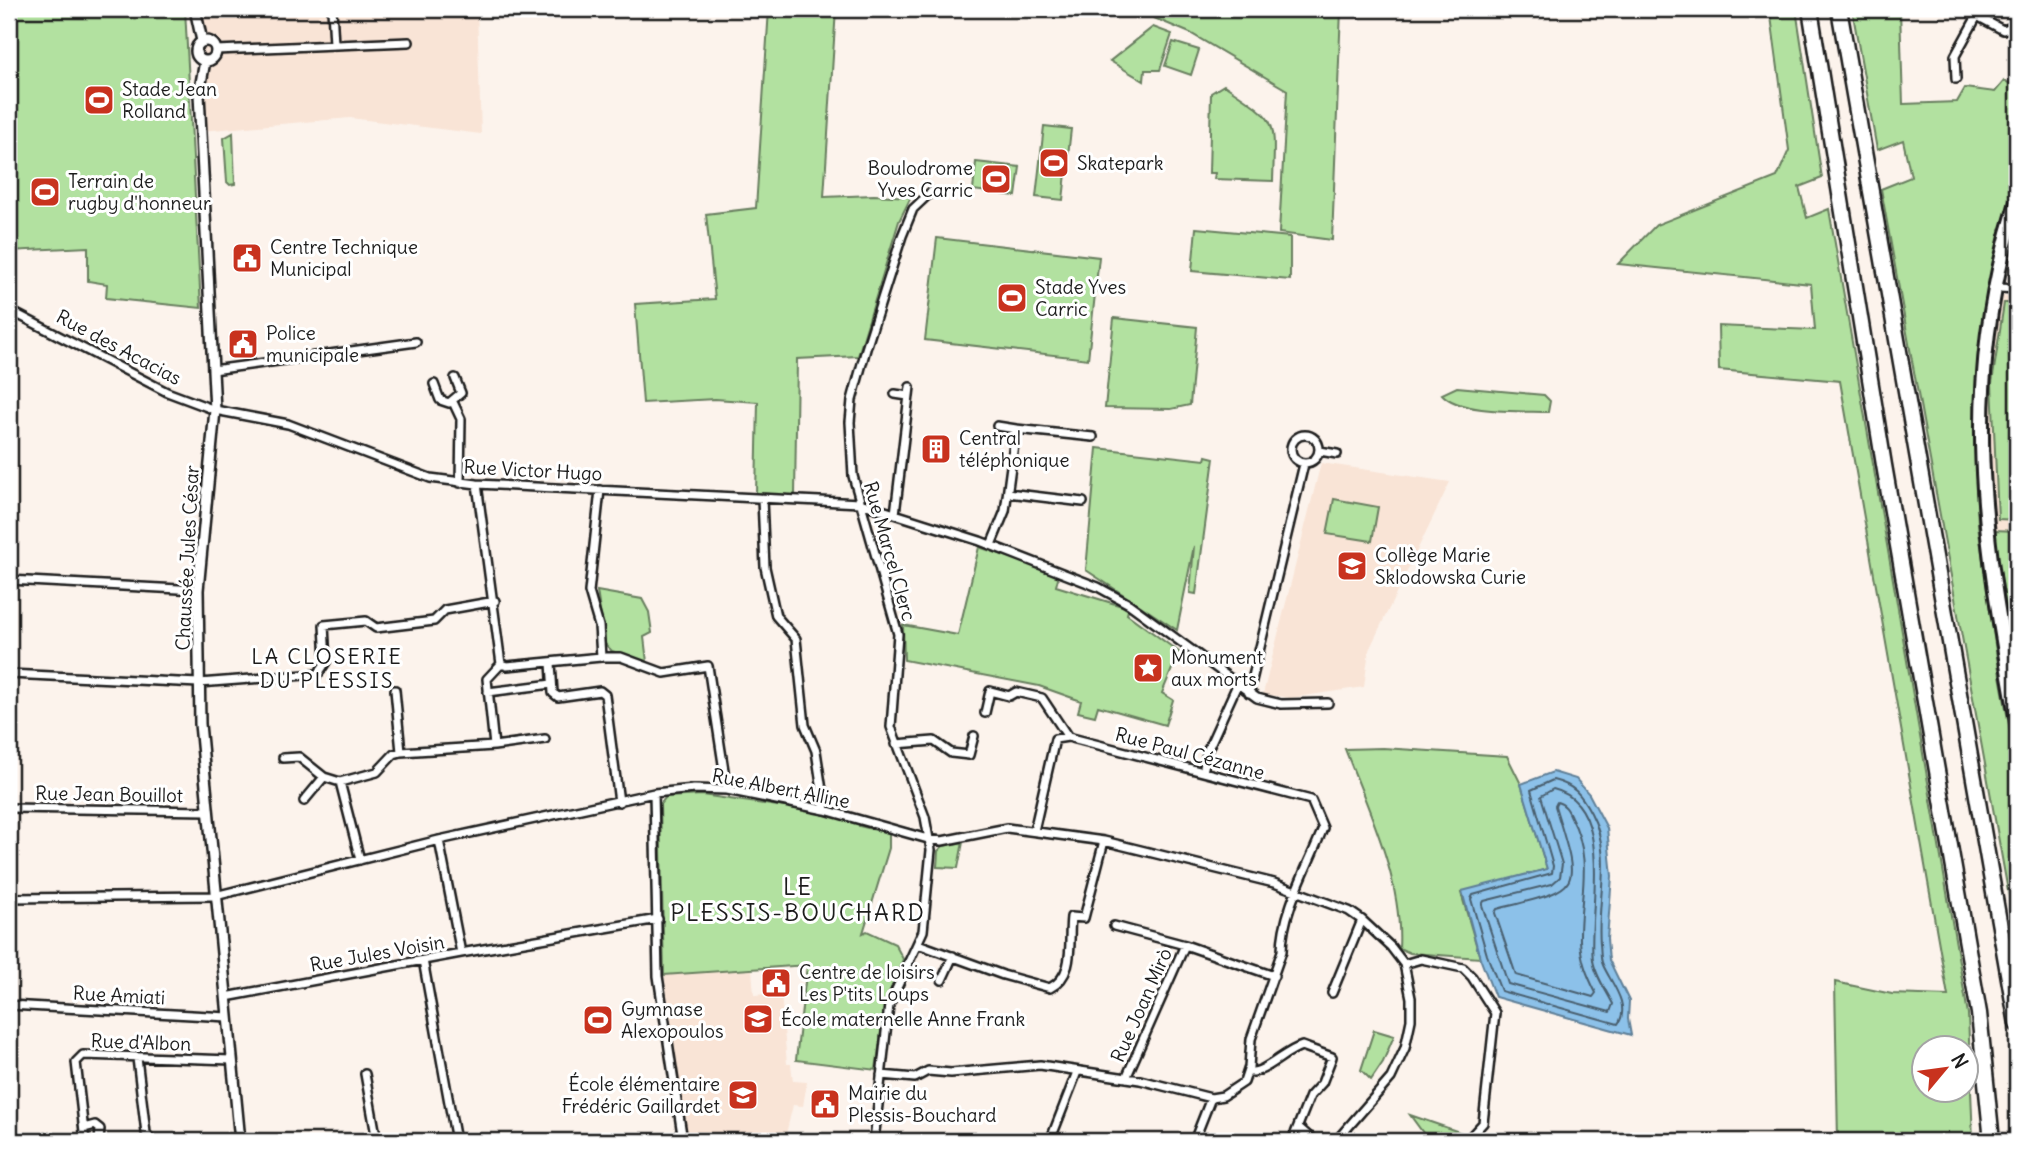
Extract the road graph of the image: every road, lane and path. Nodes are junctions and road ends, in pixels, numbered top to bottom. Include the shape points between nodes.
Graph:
1 (195, 9) edge
2 (332, 9) edge
3 (1810, 9) edge
4 (1839, 9) edge
5 (1964, 9) edge
6 (1977, 16) junction
7 (2017, 22) edge
8 (202, 41) junction
9 (409, 42) dead end
10 (334, 44) junction
11 (216, 50) junction
12 (205, 61) junction
13 (1956, 79) dead end
14 (931, 192) dead end
15 (2017, 202) edge
16 (1999, 288) junction
17 (2017, 289) edge
18 (9, 310) edge
19 (416, 342) dead end
20 (1984, 366) junction
21 (213, 370) junction
22 (455, 378) dead end
23 (434, 384) dead end
24 (910, 387) dead end
25 (895, 394) dead end
26 (908, 396) junction
27 (453, 402) junction
28 (215, 410) junction
29 (997, 426) dead end
30 (1016, 429) junction
31 (1093, 437) dead end
32 (1320, 452) junction
33 (1337, 454) dead end
34 (1304, 464) junction
35 (460, 483) junction
36 (477, 484) junction
37 (600, 490) junction
38 (1008, 493) junction
39 (762, 499) junction
40 (1083, 502) dead end
41 (860, 503) junction
42 (895, 514) junction
43 (991, 545) junction
44 (9, 580) edge
45 (198, 590) junction
46 (495, 601) junction
47 (601, 657) junction
48 (551, 663) junction
49 (504, 665) junction
50 (9, 674) edge
51 (199, 683) junction
52 (552, 684) junction
53 (1237, 685) junction
54 (395, 690) dead end
55 (488, 692) junction
56 (1249, 694) junction
57 (1328, 703) dead end
58 (985, 713) dead end
59 (2017, 720) edge
60 (974, 736) dead end
61 (1068, 737) junction
62 (545, 739) dead end
63 (896, 744) junction
64 (494, 746) junction
65 (401, 752) junction
66 (283, 758) dead end
67 (1202, 772) junction
68 (324, 777) junction
69 (341, 782) junction
70 (727, 790) junction
71 (654, 793) junction
72 (304, 801) dead end
73 (619, 802) junction
74 (9, 808) edge
75 (825, 810) junction
76 (208, 811) junction
77 (1034, 831) junction
78 (928, 839) junction
79 (439, 840) junction
80 (1104, 841) junction
81 (360, 860) junction
82 (1297, 894) junction
83 (215, 896) junction
84 (9, 898) edge
85 (658, 919) junction
86 (1362, 920) junction
87 (1114, 926) dead end
88 (918, 944) junction
89 (1185, 945) junction
90 (461, 953) junction
91 (953, 956) junction
92 (423, 960) junction
93 (1404, 964) junction
94 (1274, 976) junction
95 (942, 980) dead end
96 (1332, 993) dead end
97 (226, 997) junction
98 (9, 1005) edge
99 (228, 1017) junction
100 (2017, 1024) edge
101 (1332, 1057) junction
102 (137, 1058) junction
103 (232, 1060) junction
104 (1341, 1062) dead end
105 (1077, 1072) junction
106 (1248, 1072) junction
107 (365, 1074) dead end
108 (881, 1075) junction
109 (1126, 1078) junction
110 (1211, 1098) junction
111 (1298, 1127) junction
112 (84, 1128) junction
113 (1471, 1136) dead end
114 (85, 1141) edge
115 (99, 1141) edge
116 (152, 1141) edge
117 (240, 1141) edge
118 (377, 1141) edge
119 (456, 1141) edge
120 (683, 1141) edge
121 (874, 1141) edge
122 (1051, 1141) edge
123 (1194, 1141) edge
124 (1292, 1141) edge
125 (1314, 1141) edge
126 (1336, 1141) edge
127 (1992, 1141) edge

1 - 8 street, Chaussée Jules César
2 - 10 street
3 - 127 highway via 1979,1013
4 - 100 highway
5 - 6 street
6 - 7 street via 2003,30
6 - 13 street via 1955,56
8 - 11 street via 211,42
8 - 12 street, Chaussée Jules César via 195,51
9 - 10 street
10 - 11 street
11 - 12 street via 213,58
12 - 21 street, Chaussée Jules César via 199,94
14 - 41 street, Rue Marcel Clerc via 913,209 852,400 853,476
15 - 16 main road
15 - 20 main road via 1992,292
16 - 17 street
16 - 20 main road
18 - 28 street, Rue des Acacias via 167,392
19 - 21 street
20 - 59 main road via 1981,466 1985,525
21 - 28 street, Chaussée Jules César
22 - 27 street via 461,393
23 - 27 street via 440,400
24 - 26 street
25 - 26 street
26 - 42 street
27 - 35 street via 461,419
28 - 35 street, Rue Victor Hugo via 288,424 430,478
28 - 45 street, Chaussée Jules César
29 - 30 street
30 - 31 street
30 - 38 street
32 - 33 street
32 - 34 street
32 - 34 street via 1313,438 1303,435 1293,441 1292,452
34 - 56 street
35 - 36 street, Rue Victor Hugo
36 - 37 street, Rue Victor Hugo
36 - 46 street
37 - 39 street, Rue Victor Hugo
37 - 47 street via 589,593 599,626
38 - 40 street
38 - 43 street
39 - 41 street, Rue Victor Hugo
39 - 75 street via 765,567 776,616 796,639 805,725 816,751
41 - 42 street, Rue Victor Hugo
41 - 63 street, Rue Marcel Clerc via 898,634 890,717
42 - 43 street, Rue Victor Hugo
43 - 53 street, Rue Victor Hugo via 1124,601
44 - 45 street
45 - 51 street, Chaussée Jules César
46 - 49 street
46 - 51 street via 445,610 435,621 376,628 366,621 324,625 326,662 318,674
47 - 48 street
47 - 70 street via 621,657 664,673 708,666
48 - 49 street
48 - 52 street
49 - 55 street via 487,680
50 - 51 street
51 - 76 street, Chaussée Jules César
52 - 55 street
52 - 73 street via 558,697 603,692
53 - 56 street, Rue Victor Hugo
53 - 67 street
54 - 65 street
55 - 64 street
56 - 57 street via 1281,704
58 - 61 street via 990,691 1042,698
60 - 63 street via 969,755 951,754 934,741
61 - 67 street, Rue Paul Cézanne
61 - 77 street via 1055,739
62 - 64 street
63 - 78 street, Rue Marcel Clerc via 925,817
64 - 65 street
65 - 69 street via 377,772
66 - 68 street via 299,757
67 - 82 street, Rue Paul Cézanne via 1311,800 1323,828
68 - 69 street
68 - 72 street
69 - 81 street
70 - 71 street, Rue Albert Alline
70 - 75 street, Rue Albert Alline
71 - 73 street, Rue Albert Alline
71 - 85 street
73 - 79 street, Rue Albert Alline
74 - 76 street, Rue Jean Bouillot
75 - 78 street, Rue Albert Alline
76 - 83 street, Chaussée Jules César
77 - 78 street, Rue Albert Alline via 992,829 942,841
77 - 80 street, Rue Albert Alline
78 - 88 street, Rue Marcel Clerc via 931,867
79 - 81 street, Rue Albert Alline
79 - 90 street, Rue Jules Voisin
80 - 82 street, Rue Albert Alline via 1202,863
80 - 91 street via 1084,918 1071,917 1067,973 1056,985 1050,988 1003,975
81 - 83 street, Rue Albert Alline
82 - 86 street, Rue Albert Alline via 1349,911
82 - 94 street
83 - 84 street, Rue Albert Alline
83 - 97 street, Chaussée Jules César
85 - 90 street
85 - 120 street via 658,976
86 - 93 street, Rue Albert Alline
86 - 96 street
87 - 89 street
88 - 91 street
88 - 108 street, Rue Marcel Clerc via 889,1005
89 - 94 street
89 - 109 street, Rue Joan Mirò
90 - 92 street, Rue Jules Voisin
91 - 95 street
92 - 97 street, Rue Jules Voisin
92 - 119 street
93 - 113 street via 1421,960 1462,968 1494,1011 1483,1123
93 - 126 street via 1411,998 1405,1048 1382,1090
94 - 106 street via 1251,1039
97 - 99 street, Chaussée Jules César
98 - 99 street, Rue Amiati
99 - 103 street, Chaussée Jules César
101 - 104 street
101 - 106 street via 1302,1046 1278,1056 1256,1073
101 - 111 street
102 - 103 street, Rue d'Albon
102 - 112 street, Rue d'Albon via 83,1055 76,1062
102 - 116 street via 146,1133
103 - 117 street, Chaussée Jules César
105 - 108 street via 1040,1065 928,1071 915,1078
105 - 109 street
105 - 122 street
106 - 110 street via 1238,1087
107 - 118 street
108 - 121 street, Rue Marcel Clerc
109 - 110 street
110 - 123 street
111 - 124 street
111 - 125 street
112 - 114 street, Rue d'Albon
112 - 115 street via 100,1129

